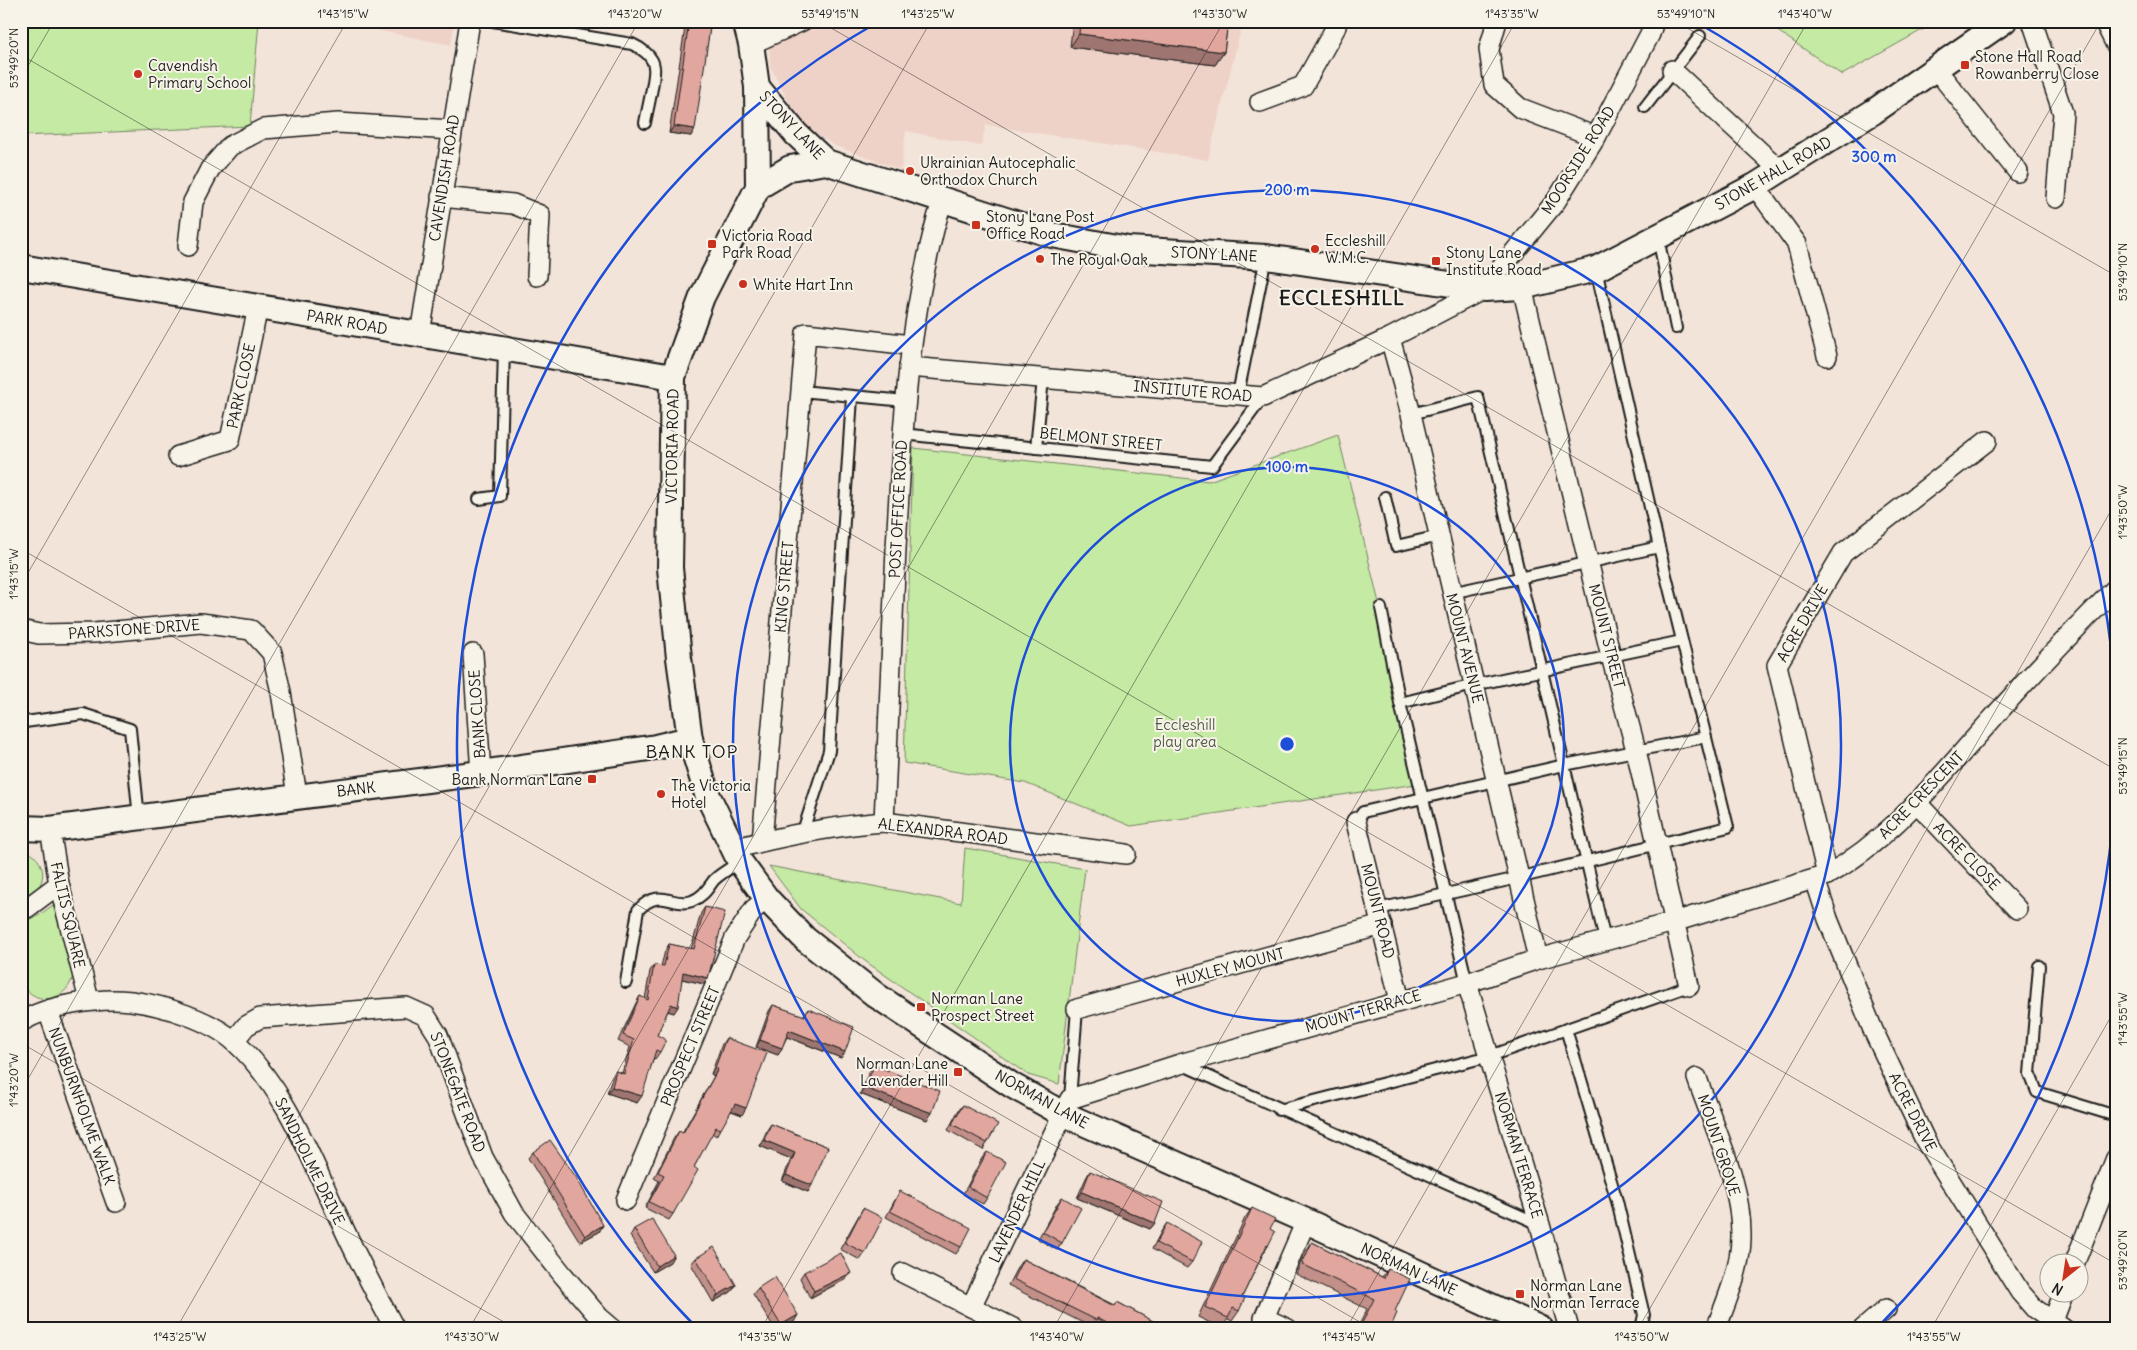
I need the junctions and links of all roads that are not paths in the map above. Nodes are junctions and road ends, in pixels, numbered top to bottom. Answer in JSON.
{"nodes":[{"id":1,"x":470,"y":21,"type":"edge"},
{"id":2,"x":493,"y":21,"type":"edge"},
{"id":3,"x":745,"y":21,"type":"edge"},
{"id":4,"x":802,"y":21,"type":"edge"},
{"id":5,"x":1336,"y":21,"type":"edge"},
{"id":6,"x":1496,"y":21,"type":"edge"},
{"id":7,"x":1654,"y":21,"type":"edge"},
{"id":8,"x":2004,"y":21,"type":"edge"},
{"id":9,"x":2032,"y":21,"type":"edge"},
{"id":10,"x":2104,"y":21,"type":"edge"},
{"id":11,"x":1700,"y":36,"type":"dead end"},
{"id":12,"x":751,"y":44,"type":"junction"},
{"id":13,"x":2116,"y":45,"type":"edge"},
{"id":14,"x":1936,"y":69,"type":"junction"},
{"id":15,"x":1672,"y":70,"type":"junction"},
{"id":16,"x":757,"y":88,"type":"junction"},
{"id":17,"x":1260,"y":102,"type":"dead end"},
{"id":18,"x":1645,"y":107,"type":"dead end"},
{"id":19,"x":645,"y":123,"type":"dead end"},
{"id":20,"x":452,"y":130,"type":"junction"},
{"id":21,"x":1596,"y":137,"type":"junction"},
{"id":22,"x":826,"y":162,"type":"junction"},
{"id":23,"x":1781,"y":171,"type":"junction"},
{"id":24,"x":2018,"y":172,"type":"dead end"},
{"id":25,"x":1755,"y":186,"type":"junction"},
{"id":26,"x":758,"y":187,"type":"junction"},
{"id":27,"x":441,"y":197,"type":"junction"},
{"id":28,"x":2056,"y":198,"type":"dead end"},
{"id":29,"x":942,"y":201,"type":"junction"},
{"id":30,"x":1658,"y":237,"type":"junction"},
{"id":31,"x":188,"y":246,"type":"dead end"},
{"id":32,"x":1266,"y":257,"type":"junction"},
{"id":33,"x":21,"y":267,"type":"edge"},
{"id":34,"x":1596,"y":269,"type":"junction"},
{"id":35,"x":537,"y":276,"type":"dead end"},
{"id":36,"x":1522,"y":287,"type":"junction"},
{"id":37,"x":1484,"y":289,"type":"junction"},
{"id":38,"x":258,"y":307,"type":"junction"},
{"id":39,"x":1676,"y":328,"type":"dead end"},
{"id":40,"x":420,"y":334,"type":"junction"},
{"id":41,"x":1390,"y":338,"type":"junction"},
{"id":42,"x":911,"y":345,"type":"junction"},
{"id":43,"x":504,"y":349,"type":"junction"},
{"id":44,"x":1827,"y":356,"type":"dead end"},
{"id":45,"x":908,"y":367,"type":"junction"},
{"id":46,"x":673,"y":377,"type":"junction"},
{"id":47,"x":1043,"y":379,"type":"junction"},
{"id":48,"x":801,"y":391,"type":"junction"},
{"id":49,"x":1238,"y":394,"type":"junction"},
{"id":50,"x":852,"y":397,"type":"junction"},
{"id":51,"x":1263,"y":397,"type":"junction"},
{"id":52,"x":905,"y":401,"type":"junction"},
{"id":53,"x":1411,"y":414,"type":"junction"},
{"id":54,"x":902,"y":434,"type":"junction"},
{"id":55,"x":1987,"y":441,"type":"dead end"},
{"id":56,"x":1036,"y":448,"type":"junction"},
{"id":57,"x":178,"y":456,"type":"dead end"},
{"id":58,"x":1385,"y":497,"type":"dead end"},
{"id":59,"x":479,"y":499,"type":"dead end"},
{"id":60,"x":1439,"y":536,"type":"junction"},
{"id":61,"x":1659,"y":547,"type":"junction"},
{"id":62,"x":1589,"y":562,"type":"junction"},
{"id":63,"x":1520,"y":577,"type":"junction"},
{"id":64,"x":2116,"y":588,"type":"edge"},
{"id":65,"x":1452,"y":593,"type":"junction"},
{"id":66,"x":1381,"y":608,"type":"dead end"},
{"id":67,"x":21,"y":630,"type":"edge"},
{"id":68,"x":1682,"y":641,"type":"junction"},
{"id":69,"x":473,"y":654,"type":"dead end"},
{"id":70,"x":1611,"y":656,"type":"junction"},
{"id":71,"x":1544,"y":671,"type":"junction"},
{"id":72,"x":1474,"y":685,"type":"junction"},
{"id":73,"x":1400,"y":703,"type":"junction"},
{"id":74,"x":25,"y":722,"type":"dead end"},
{"id":75,"x":1706,"y":737,"type":"junction"},
{"id":76,"x":690,"y":739,"type":"junction"},
{"id":77,"x":1636,"y":750,"type":"junction"},
{"id":78,"x":1564,"y":765,"type":"junction"},
{"id":79,"x":481,"y":773,"type":"junction"},
{"id":80,"x":1496,"y":781,"type":"junction"},
{"id":81,"x":297,"y":796,"type":"junction"},
{"id":82,"x":1423,"y":798,"type":"junction"},
{"id":83,"x":1916,"y":803,"type":"junction"},
{"id":84,"x":139,"y":818,"type":"junction"},
{"id":85,"x":884,"y":822,"type":"junction"},
{"id":86,"x":1356,"y":822,"type":"joint"},
{"id":87,"x":21,"y":828,"type":"edge"},
{"id":88,"x":50,"y":829,"type":"junction"},
{"id":89,"x":802,"y":834,"type":"junction"},
{"id":90,"x":762,"y":841,"type":"junction"},
{"id":91,"x":1656,"y":844,"type":"junction"},
{"id":92,"x":1126,"y":854,"type":"dead end"},
{"id":93,"x":737,"y":856,"type":"junction"},
{"id":94,"x":1587,"y":861,"type":"junction"},
{"id":95,"x":1821,"y":877,"type":"junction"},
{"id":96,"x":1518,"y":878,"type":"junction"},
{"id":97,"x":59,"y":884,"type":"junction"},
{"id":98,"x":1445,"y":894,"type":"junction"},
{"id":99,"x":767,"y":900,"type":"junction"},
{"id":100,"x":21,"y":908,"type":"edge"},
{"id":101,"x":2018,"y":909,"type":"dead end"},
{"id":102,"x":1380,"y":917,"type":"junction"},
{"id":103,"x":1674,"y":922,"type":"junction"},
{"id":104,"x":1606,"y":940,"type":"junction"},
{"id":105,"x":1538,"y":959,"type":"junction"},
{"id":106,"x":2039,"y":966,"type":"dead end"},
{"id":107,"x":626,"y":982,"type":"dead end"},
{"id":108,"x":1467,"y":983,"type":"junction"},
{"id":109,"x":1689,"y":986,"type":"joint"},
{"id":110,"x":89,"y":1000,"type":"junction"},
{"id":111,"x":1400,"y":1000,"type":"junction"},
{"id":112,"x":48,"y":1010,"type":"junction"},
{"id":113,"x":1078,"y":1010,"type":"joint"},
{"id":114,"x":22,"y":1018,"type":"edge"},
{"id":115,"x":1566,"y":1029,"type":"junction"},
{"id":116,"x":234,"y":1041,"type":"junction"},
{"id":117,"x":1490,"y":1056,"type":"junction"},
{"id":118,"x":1180,"y":1064,"type":"junction"},
{"id":119,"x":1697,"y":1078,"type":"dead end"},
{"id":120,"x":1066,"y":1106,"type":"junction"},
{"id":121,"x":1279,"y":1110,"type":"junction"},
{"id":122,"x":2116,"y":1116,"type":"edge"},
{"id":123,"x":2115,"y":1161,"type":"edge"},
{"id":124,"x":626,"y":1200,"type":"dead end"},
{"id":125,"x":116,"y":1202,"type":"dead end"},
{"id":126,"x":1306,"y":1221,"type":"junction"},
{"id":127,"x":1540,"y":1225,"type":"junction"},
{"id":128,"x":2080,"y":1252,"type":"edge"},
{"id":129,"x":903,"y":1273,"type":"dead end"},
{"id":130,"x":2061,"y":1302,"type":"edge"},
{"id":131,"x":971,"y":1307,"type":"junction"},
{"id":132,"x":1886,"y":1310,"type":"dead end"},
{"id":133,"x":2055,"y":1326,"type":"edge"},
{"id":134,"x":395,"y":1329,"type":"edge"},
{"id":135,"x":613,"y":1329,"type":"edge"},
{"id":136,"x":1015,"y":1329,"type":"edge"},
{"id":137,"x":1288,"y":1329,"type":"edge"},
{"id":138,"x":1541,"y":1329,"type":"edge"},
{"id":139,"x":1569,"y":1329,"type":"edge"},
{"id":140,"x":1641,"y":1329,"type":"edge"},
{"id":141,"x":1716,"y":1329,"type":"edge"},
{"id":142,"x":1862,"y":1329,"type":"edge"}],
"edges":[{"from":1,"to":20,"type":"street","name":"CAVENDISH ROAD"},
{"from":2,"to":19,"type":"lane"},
{"from":3,"to":12,"type":"street","name":"VICTORIA ROAD"},
{"from":4,"to":12,"type":"street"},
{"from":5,"to":17,"type":"street"},
{"from":6,"to":21,"type":"street"},
{"from":7,"to":21,"type":"street","name":"MOORSIDE ROAD"},
{"from":8,"to":14,"type":"street","name":"STONE HALL ROAD"},
{"from":9,"to":28,"type":"street"},
{"from":10,"to":13,"type":"street"},
{"from":11,"to":15,"type":"lane"},
{"from":12,"to":16,"type":"street","name":"VICTORIA ROAD"},
{"from":14,"to":23,"type":"street","name":"STONE HALL ROAD"},
{"from":14,"to":24,"type":"street"},
{"from":15,"to":18,"type":"lane"},
{"from":15,"to":23,"type":"street"},
{"from":16,"to":22,"type":"street","name":"STONY LANE"},
{"from":16,"to":26,"type":"street","name":"VICTORIA ROAD"},
{"from":20,"to":27,"type":"street","name":"CAVENDISH ROAD"},
{"from":20,"to":31,"type":"street"},
{"from":21,"to":37,"type":"street","name":"MOORSIDE ROAD"},
{"from":22,"to":26,"type":"street","name":"STONY LANE"},
{"from":22,"to":29,"type":"street","name":"STONY LANE"},
{"from":23,"to":25,"type":"street","name":"STONE HALL ROAD"},
{"from":25,"to":30,"type":"street","name":"STONE HALL ROAD"},
{"from":25,"to":44,"type":"street"},
{"from":26,"to":46,"type":"street","name":"VICTORIA ROAD"},
{"from":27,"to":35,"type":"street"},
{"from":27,"to":40,"type":"street","name":"CAVENDISH ROAD"},
{"from":29,"to":32,"type":"street","name":"STONY LANE"},
{"from":29,"to":42,"type":"street","name":"POST OFFICE ROAD"},
{"from":30,"to":34,"type":"street","name":"STONE HALL ROAD"},
{"from":30,"to":39,"type":"lane"},
{"from":32,"to":37,"type":"street","name":"STONY LANE"},
{"from":32,"to":49,"type":"lane"},
{"from":33,"to":38,"type":"street","name":"PARK ROAD"},
{"from":34,"to":36,"type":"street","name":"STONE HALL ROAD"},
{"from":34,"to":61,"type":"lane"},
{"from":36,"to":37,"type":"street","name":"STONY LANE"},
{"from":36,"to":62,"type":"street","name":"MOUNT STREET"},
{"from":37,"to":41,"type":"street","name":"INSTITUTE ROAD"},
{"from":38,"to":40,"type":"street","name":"PARK ROAD"},
{"from":38,"to":57,"type":"street","name":"PARK CLOSE"},
{"from":40,"to":43,"type":"street","name":"PARK ROAD"},
{"from":41,"to":51,"type":"street","name":"INSTITUTE ROAD"},
{"from":41,"to":53,"type":"street","name":"MOUNT AVENUE"},
{"from":42,"to":45,"type":"street","name":"POST OFFICE ROAD"},
{"from":42,"to":48,"type":"street","name":"KING STREET"},
{"from":43,"to":46,"type":"street","name":"PARK ROAD"},
{"from":43,"to":59,"type":"lane"},
{"from":45,"to":47,"type":"street","name":"INSTITUTE ROAD"},
{"from":45,"to":52,"type":"street","name":"POST OFFICE ROAD"},
{"from":46,"to":76,"type":"street","name":"VICTORIA ROAD"},
{"from":47,"to":49,"type":"street","name":"INSTITUTE ROAD"},
{"from":47,"to":56,"type":"lane"},
{"from":48,"to":50,"type":"lane"},
{"from":48,"to":90,"type":"street","name":"KING STREET"},
{"from":49,"to":51,"type":"street","name":"INSTITUTE ROAD"},
{"from":50,"to":52,"type":"lane"},
{"from":50,"to":89,"type":"lane"},
{"from":51,"to":56,"type":"lane","name":"BELMONT STREET"},
{"from":52,"to":54,"type":"street","name":"POST OFFICE ROAD"},
{"from":53,"to":60,"type":"street","name":"MOUNT AVENUE"},
{"from":53,"to":63,"type":"lane"},
{"from":54,"to":56,"type":"lane","name":"BELMONT STREET"},
{"from":54,"to":85,"type":"street","name":"POST OFFICE ROAD"},
{"from":55,"to":95,"type":"street","name":"ACRE DRIVE"},
{"from":58,"to":60,"type":"lane"},
{"from":60,"to":65,"type":"street","name":"MOUNT AVENUE"},
{"from":61,"to":62,"type":"lane"},
{"from":61,"to":68,"type":"lane"},
{"from":62,"to":63,"type":"lane"},
{"from":62,"to":70,"type":"street","name":"MOUNT STREET"},
{"from":63,"to":65,"type":"lane"},
{"from":63,"to":71,"type":"lane"},
{"from":64,"to":83,"type":"street","name":"ACRE CRESCENT"},
{"from":65,"to":72,"type":"street","name":"MOUNT AVENUE"},
{"from":66,"to":73,"type":"lane"},
{"from":67,"to":81,"type":"street","name":"PARKSTONE DRIVE"},
{"from":68,"to":70,"type":"lane"},
{"from":68,"to":75,"type":"lane"},
{"from":69,"to":79,"type":"street","name":"BANK CLOSE"},
{"from":70,"to":71,"type":"lane"},
{"from":70,"to":77,"type":"street","name":"MOUNT STREET"},
{"from":71,"to":72,"type":"lane"},
{"from":71,"to":78,"type":"lane"},
{"from":72,"to":73,"type":"lane"},
{"from":72,"to":80,"type":"street","name":"MOUNT AVENUE"},
{"from":73,"to":82,"type":"lane"},
{"from":74,"to":84,"type":"lane"},
{"from":75,"to":77,"type":"lane"},
{"from":75,"to":91,"type":"lane"},
{"from":76,"to":79,"type":"street","name":"BANK"},
{"from":76,"to":93,"type":"street","name":"NORMAN LANE"},
{"from":77,"to":78,"type":"lane"},
{"from":77,"to":91,"type":"street","name":"MOUNT STREET"},
{"from":78,"to":80,"type":"lane"},
{"from":78,"to":94,"type":"lane"},
{"from":79,"to":81,"type":"street","name":"BANK"},
{"from":80,"to":82,"type":"lane"},
{"from":80,"to":96,"type":"street","name":"MOUNT AVENUE"},
{"from":81,"to":84,"type":"street","name":"BANK"},
{"from":82,"to":86,"type":"lane"},
{"from":82,"to":98,"type":"lane"},
{"from":83,"to":95,"type":"street","name":"ACRE CRESCENT"},
{"from":83,"to":101,"type":"street","name":"ACRE CLOSE"},
{"from":84,"to":88,"type":"street","name":"BANK"},
{"from":85,"to":89,"type":"street","name":"ALEXANDRA ROAD"},
{"from":85,"to":92,"type":"street","name":"ALEXANDRA ROAD"},
{"from":86,"to":102,"type":"street","name":"MOUNT ROAD"},
{"from":87,"to":88,"type":"street","name":"BANK"},
{"from":88,"to":97,"type":"street","name":"FALTIS SQUARE"},
{"from":89,"to":90,"type":"street","name":"ALEXANDRA ROAD"},
{"from":90,"to":93,"type":"street","name":"ALEXANDRA ROAD"},
{"from":91,"to":94,"type":"lane"},
{"from":91,"to":103,"type":"street","name":"MOUNT STREET"},
{"from":93,"to":99,"type":"street","name":"NORMAN LANE"},
{"from":93,"to":107,"type":"lane"},
{"from":94,"to":96,"type":"lane"},
{"from":94,"to":104,"type":"lane"},
{"from":95,"to":103,"type":"street","name":"ACRE CRESCENT"},
{"from":95,"to":133,"type":"street","name":"ACRE DRIVE"},
{"from":96,"to":98,"type":"lane"},
{"from":96,"to":105,"type":"street","name":"MOUNT AVENUE"},
{"from":97,"to":100,"type":"street"},
{"from":97,"to":110,"type":"street","name":"FALTIS SQUARE"},
{"from":98,"to":102,"type":"lane"},
{"from":98,"to":108,"type":"lane"},
{"from":99,"to":120,"type":"street","name":"NORMAN LANE"},
{"from":99,"to":124,"type":"street","name":"PROSPECT STREET"},
{"from":102,"to":111,"type":"street","name":"MOUNT ROAD"},
{"from":102,"to":113,"type":"street","name":"HUXLEY MOUNT"},
{"from":103,"to":104,"type":"street","name":"MOUNT TERRACE"},
{"from":103,"to":109,"type":"street","name":"MOUNT STREET"},
{"from":104,"to":105,"type":"street","name":"MOUNT TERRACE"},
{"from":105,"to":108,"type":"street","name":"MOUNT TERRACE"},
{"from":106,"to":122,"type":"lane"},
{"from":108,"to":111,"type":"street","name":"MOUNT TERRACE"},
{"from":108,"to":117,"type":"street","name":"NORMAN TERRACE"},
{"from":109,"to":115,"type":"lane"},
{"from":110,"to":112,"type":"street","name":"SANDHOLME DRIVE"},
{"from":110,"to":116,"type":"street","name":"SANDHOLME DRIVE"},
{"from":111,"to":118,"type":"street","name":"MOUNT TERRACE"},
{"from":112,"to":114,"type":"street","name":"SANDHOLME DRIVE"},
{"from":112,"to":125,"type":"street","name":"NUNBURNHOLME WALK"},
{"from":113,"to":120,"type":"lane"},
{"from":115,"to":117,"type":"lane"},
{"from":115,"to":140,"type":"lane"},
{"from":116,"to":134,"type":"street","name":"SANDHOLME DRIVE"},
{"from":116,"to":135,"type":"street","name":"STONEGATE ROAD"},
{"from":117,"to":121,"type":"lane"},
{"from":117,"to":127,"type":"street","name":"NORMAN TERRACE"},
{"from":118,"to":120,"type":"street","name":"MOUNT TERRACE"},
{"from":118,"to":121,"type":"lane"},
{"from":119,"to":141,"type":"street","name":"MOUNT GROVE"},
{"from":120,"to":126,"type":"street","name":"NORMAN LANE"},
{"from":120,"to":131,"type":"street","name":"LAVENDER HILL"},
{"from":121,"to":127,"type":"lane"},
{"from":123,"to":128,"type":"street"},
{"from":126,"to":137,"type":"street"},
{"from":126,"to":138,"type":"street","name":"NORMAN LANE"},
{"from":127,"to":139,"type":"street","name":"NORMAN TERRACE"},
{"from":129,"to":131,"type":"street"},
{"from":130,"to":133,"type":"street"},
{"from":131,"to":136,"type":"street"},
{"from":132,"to":142,"type":"street"}]}
